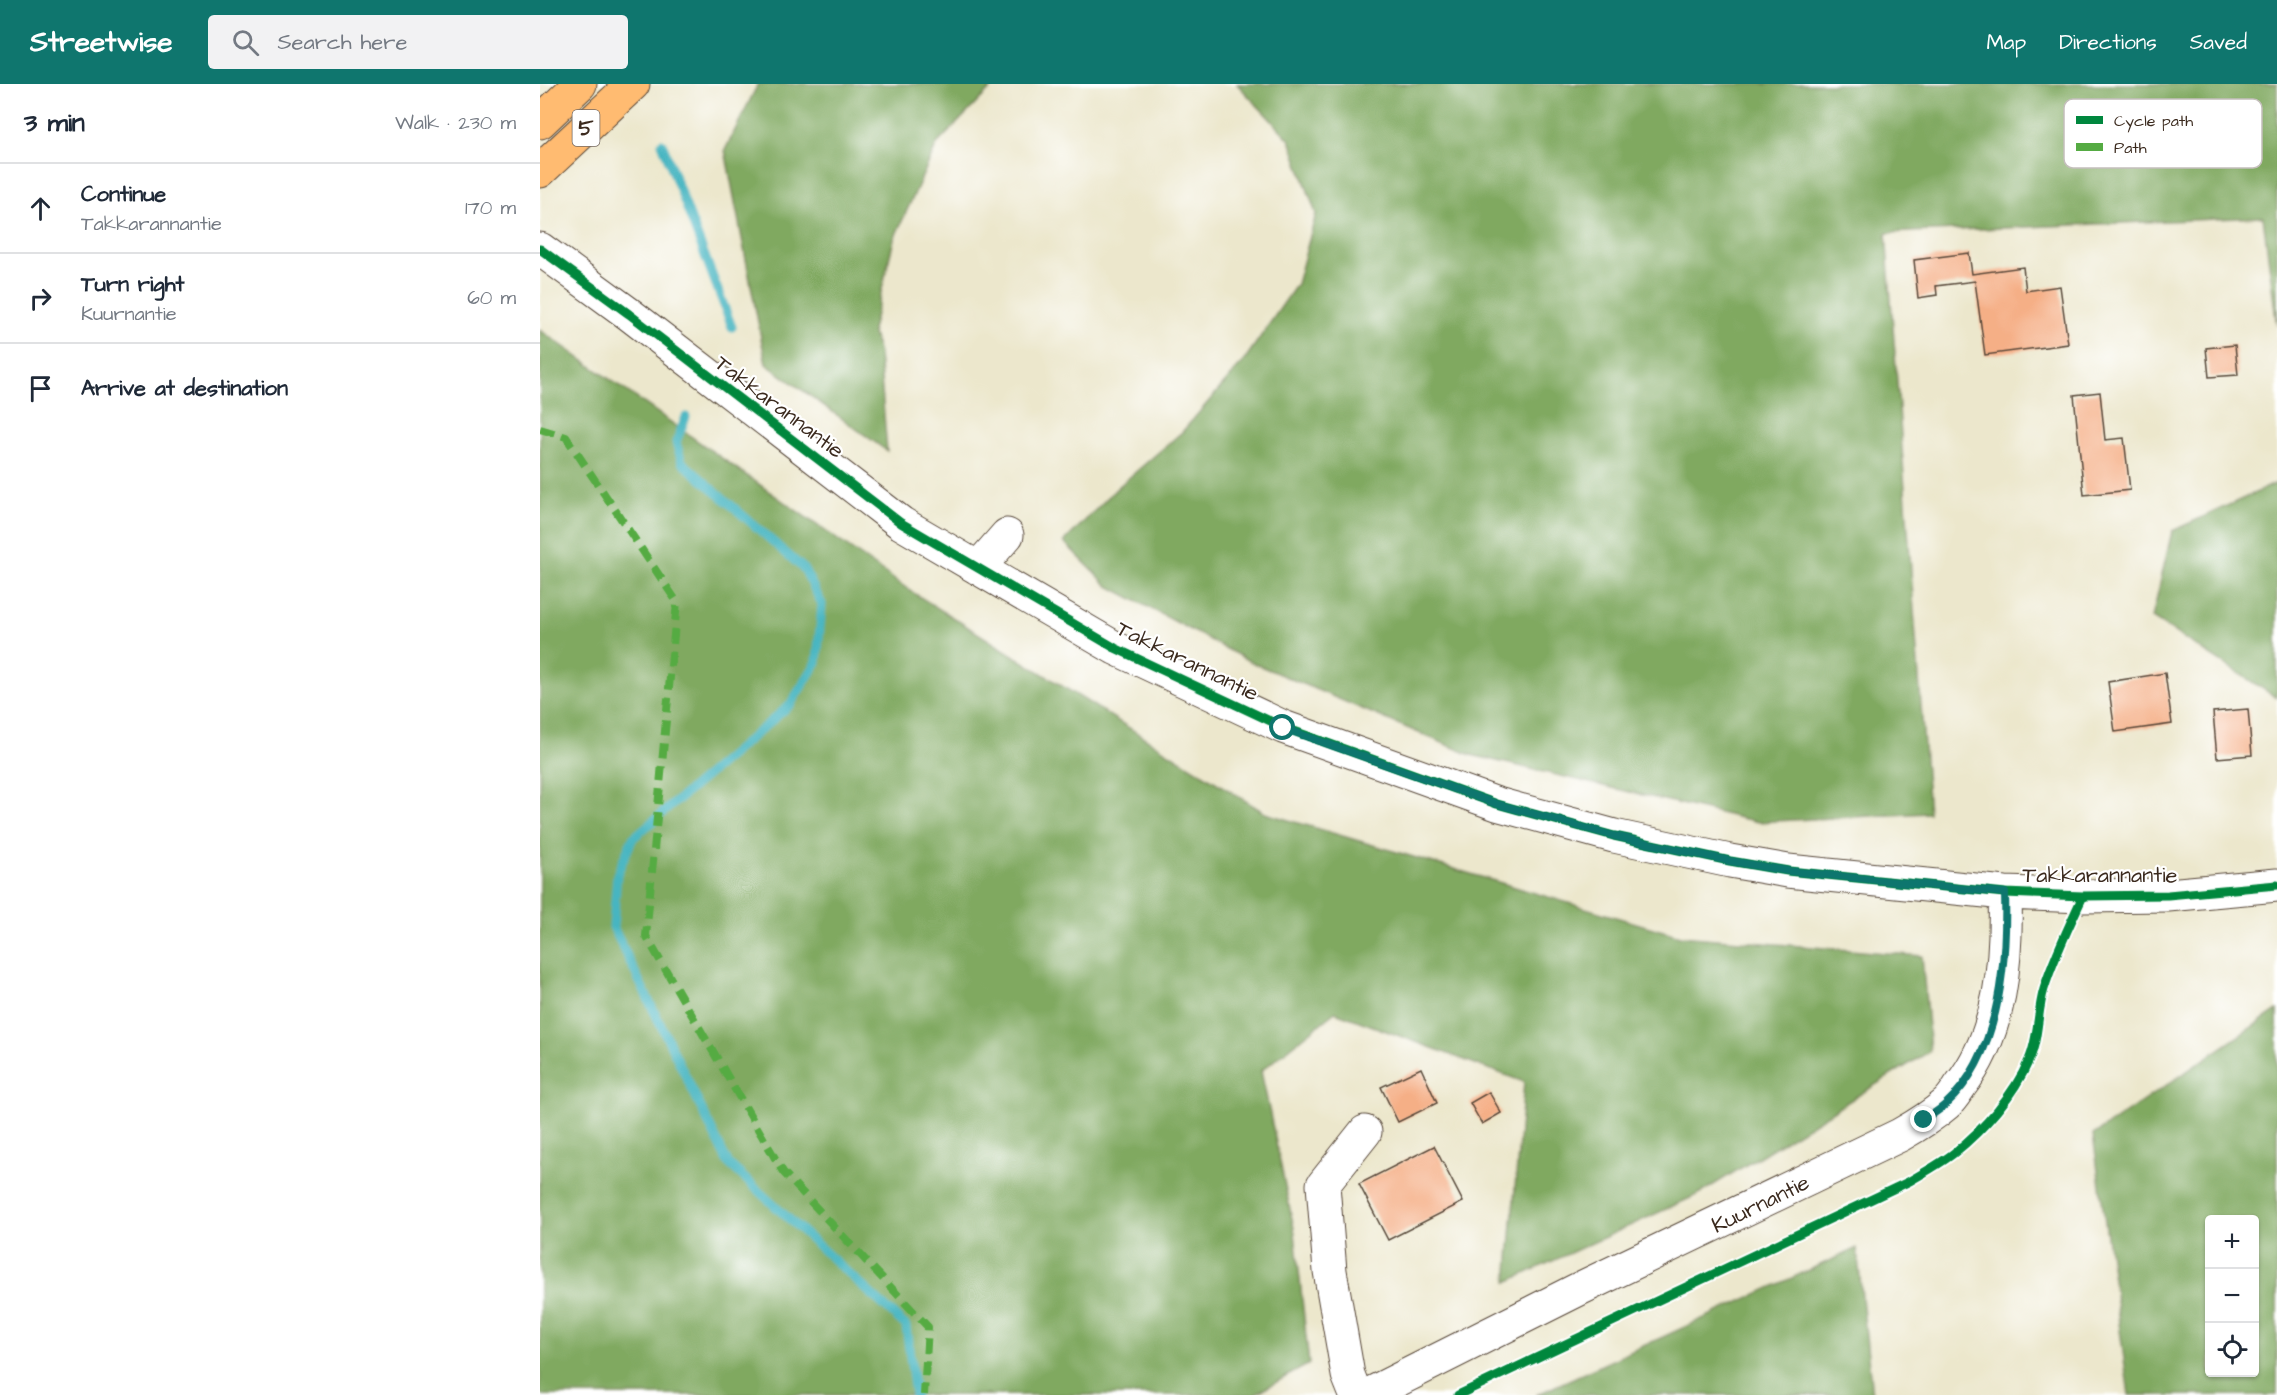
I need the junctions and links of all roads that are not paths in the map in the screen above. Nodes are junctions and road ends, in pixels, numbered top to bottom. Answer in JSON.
{"nodes":[{"id":1,"x":580,"y":84,"type":"edge"},
{"id":2,"x":633,"y":84,"type":"edge"},
{"id":3,"x":540,"y":122,"type":"edge"},
{"id":4,"x":540,"y":171,"type":"edge"},
{"id":5,"x":540,"y":249,"type":"edge"},
{"id":6,"x":1007,"y":535,"type":"dead end"},
{"id":7,"x":978,"y":568,"type":"junction"},
{"id":8,"x":2277,"y":885,"type":"edge"},
{"id":9,"x":2005,"y":893,"type":"junction"},
{"id":10,"x":1365,"y":1132,"type":"dead end"},
{"id":11,"x":1356,"y":1395,"type":"edge"},
{"id":12,"x":1368,"y":1395,"type":"edge"}],
"edges":[{"from":1,"to":3,"type":"highway","number":"5"},
{"from":2,"to":4,"type":"highway","number":"5"},
{"from":5,"to":7,"type":"street","name":"Takkarannantie"},
{"from":6,"to":7,"type":"street"},
{"from":7,"to":9,"type":"street","name":"Takkarannantie"},
{"from":8,"to":9,"type":"street","name":"Takkarannantie"},
{"from":9,"to":12,"type":"street","name":"Kuurnantie"},
{"from":10,"to":11,"type":"street"}]}
